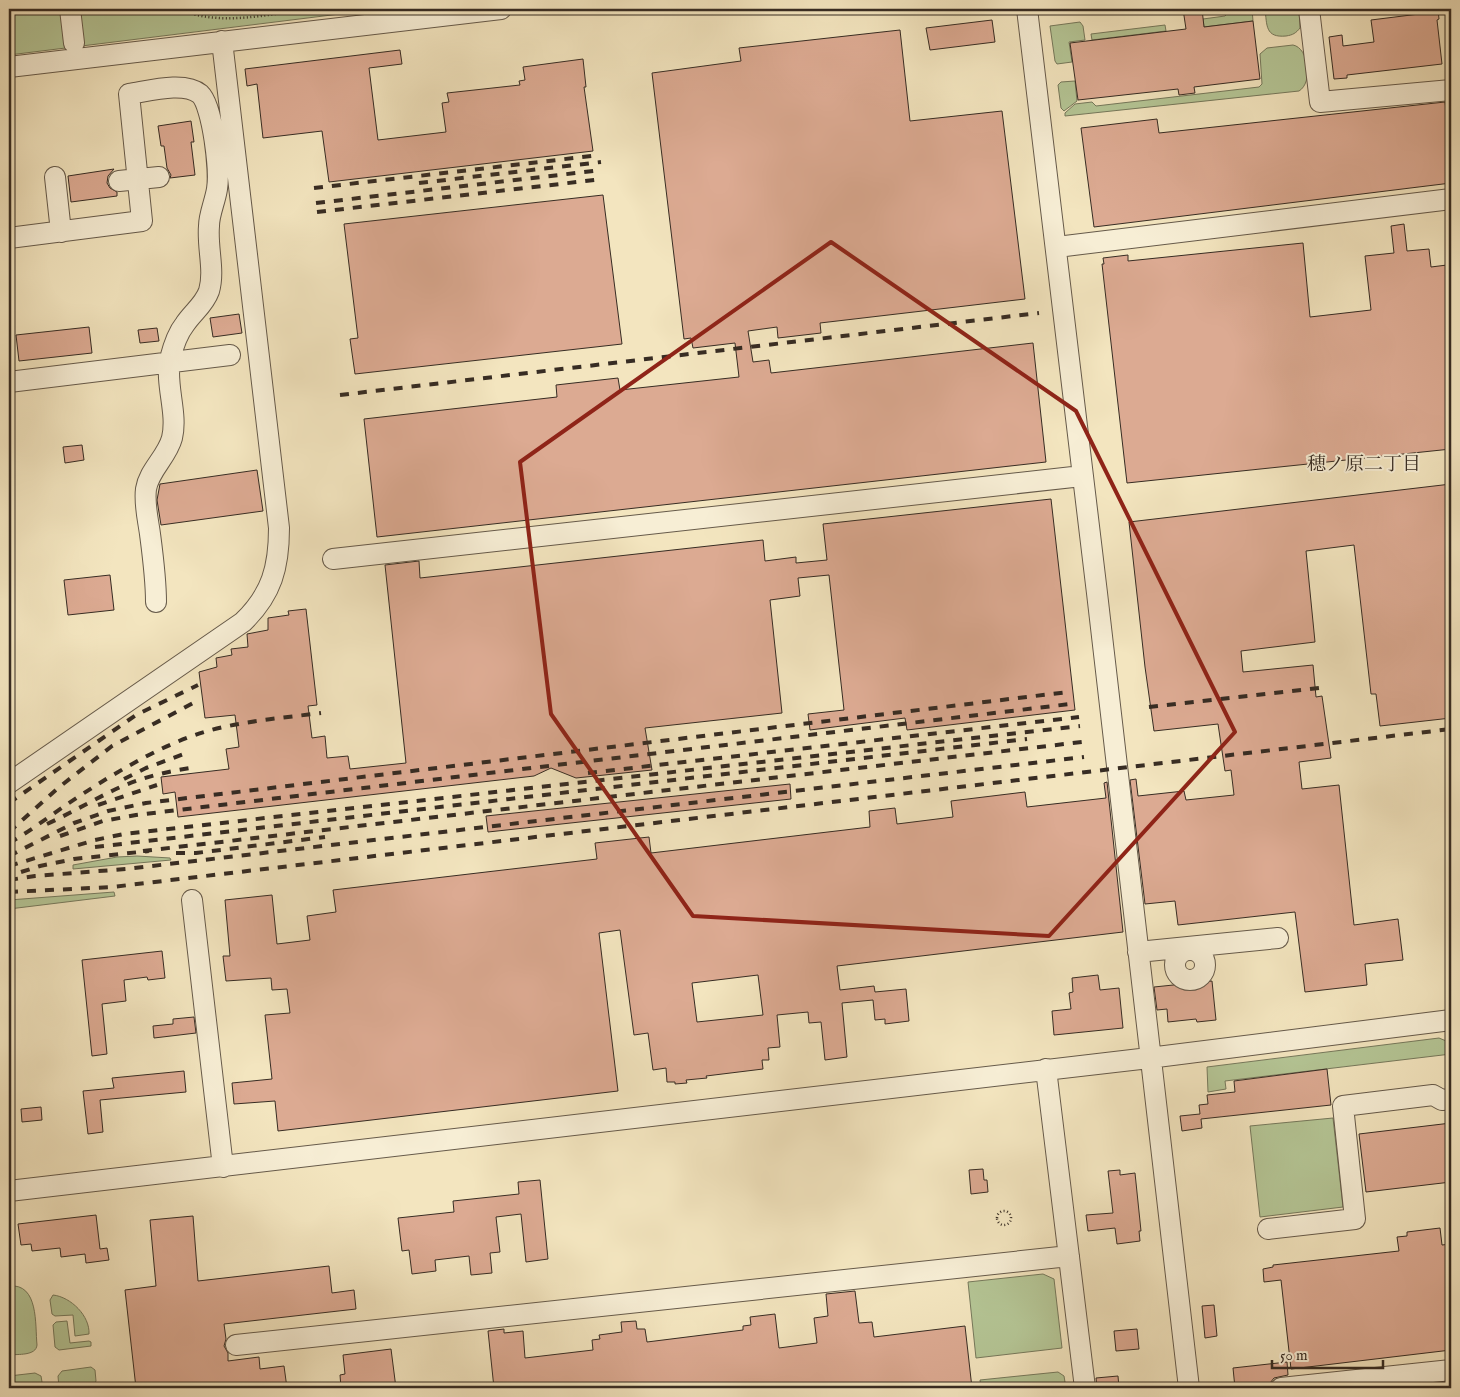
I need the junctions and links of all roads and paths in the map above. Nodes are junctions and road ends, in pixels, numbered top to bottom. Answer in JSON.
{"nodes":[{"id":1,"x":70,"y":9,"type":"edge"},
{"id":2,"x":178,"y":9,"type":"edge"},
{"id":3,"x":312,"y":9,"type":"edge"},
{"id":4,"x":501,"y":9,"type":"edge"},
{"id":5,"x":1027,"y":9,"type":"edge"},
{"id":6,"x":1309,"y":9,"type":"edge"},
{"id":7,"x":222,"y":41,"type":"junction"},
{"id":8,"x":74,"y":43,"type":"dead end"},
{"id":9,"x":9,"y":67,"type":"edge"},
{"id":10,"x":1451,"y":90,"type":"edge"},
{"id":11,"x":55,"y":177,"type":"dead end"},
{"id":12,"x":159,"y":177,"type":"dead end"},
{"id":13,"x":129,"y":180,"type":"junction"},
{"id":14,"x":1451,"y":200,"type":"edge"},
{"id":15,"x":60,"y":232,"type":"junction"},
{"id":16,"x":9,"y":238,"type":"edge"},
{"id":17,"x":1057,"y":247,"type":"junction"},
{"id":18,"x":230,"y":355,"type":"dead end"},
{"id":19,"x":170,"y":362,"type":"junction"},
{"id":20,"x":9,"y":382,"type":"edge"},
{"id":21,"x":1082,"y":476,"type":"junction"},
{"id":22,"x":333,"y":559,"type":"dead end"},
{"id":23,"x":156,"y":602,"type":"dead end"},
{"id":24,"x":9,"y":783,"type":"edge"},
{"id":25,"x":192,"y":900,"type":"dead end"},
{"id":26,"x":1278,"y":938,"type":"dead end"},
{"id":27,"x":1138,"y":952,"type":"junction"},
{"id":28,"x":1451,"y":1020,"type":"edge"},
{"id":29,"x":1149,"y":1058,"type":"junction"},
{"id":30,"x":1046,"y":1069,"type":"junction"},
{"id":31,"x":1451,"y":1099,"type":"edge"},
{"id":32,"x":223,"y":1167,"type":"junction"},
{"id":33,"x":9,"y":1191,"type":"edge"},
{"id":34,"x":1003,"y":1211,"type":"joint"},
{"id":35,"x":1268,"y":1229,"type":"dead end"},
{"id":36,"x":1069,"y":1256,"type":"junction"},
{"id":37,"x":236,"y":1345,"type":"dead end"},
{"id":38,"x":1451,"y":1370,"type":"edge"},
{"id":39,"x":1085,"y":1388,"type":"edge"},
{"id":40,"x":1189,"y":1388,"type":"edge"},
{"id":41,"x":1281,"y":1388,"type":"edge"}],
"edges":[{"from":1,"to":8,"type":"street"},
{"from":2,"to":3,"type":"path"},
{"from":4,"to":7,"type":"street"},
{"from":5,"to":17,"type":"street"},
{"from":6,"to":10,"type":"street"},
{"from":7,"to":9,"type":"street"},
{"from":7,"to":24,"type":"street"},
{"from":11,"to":15,"type":"street"},
{"from":12,"to":13,"type":"street"},
{"from":13,"to":15,"type":"street"},
{"from":13,"to":19,"type":"street"},
{"from":14,"to":17,"type":"street"},
{"from":15,"to":16,"type":"street"},
{"from":17,"to":21,"type":"street"},
{"from":18,"to":19,"type":"street"},
{"from":19,"to":20,"type":"street"},
{"from":19,"to":23,"type":"street"},
{"from":21,"to":22,"type":"street"},
{"from":21,"to":27,"type":"street"},
{"from":25,"to":32,"type":"street"},
{"from":26,"to":27,"type":"street"},
{"from":27,"to":29,"type":"street"},
{"from":28,"to":29,"type":"street"},
{"from":29,"to":30,"type":"street"},
{"from":29,"to":40,"type":"street"},
{"from":30,"to":32,"type":"street"},
{"from":30,"to":36,"type":"street"},
{"from":31,"to":35,"type":"street"},
{"from":32,"to":33,"type":"street"},
{"from":34,"to":34,"type":"path"},
{"from":36,"to":37,"type":"street"},
{"from":36,"to":39,"type":"street"},
{"from":38,"to":41,"type":"street"}]}
